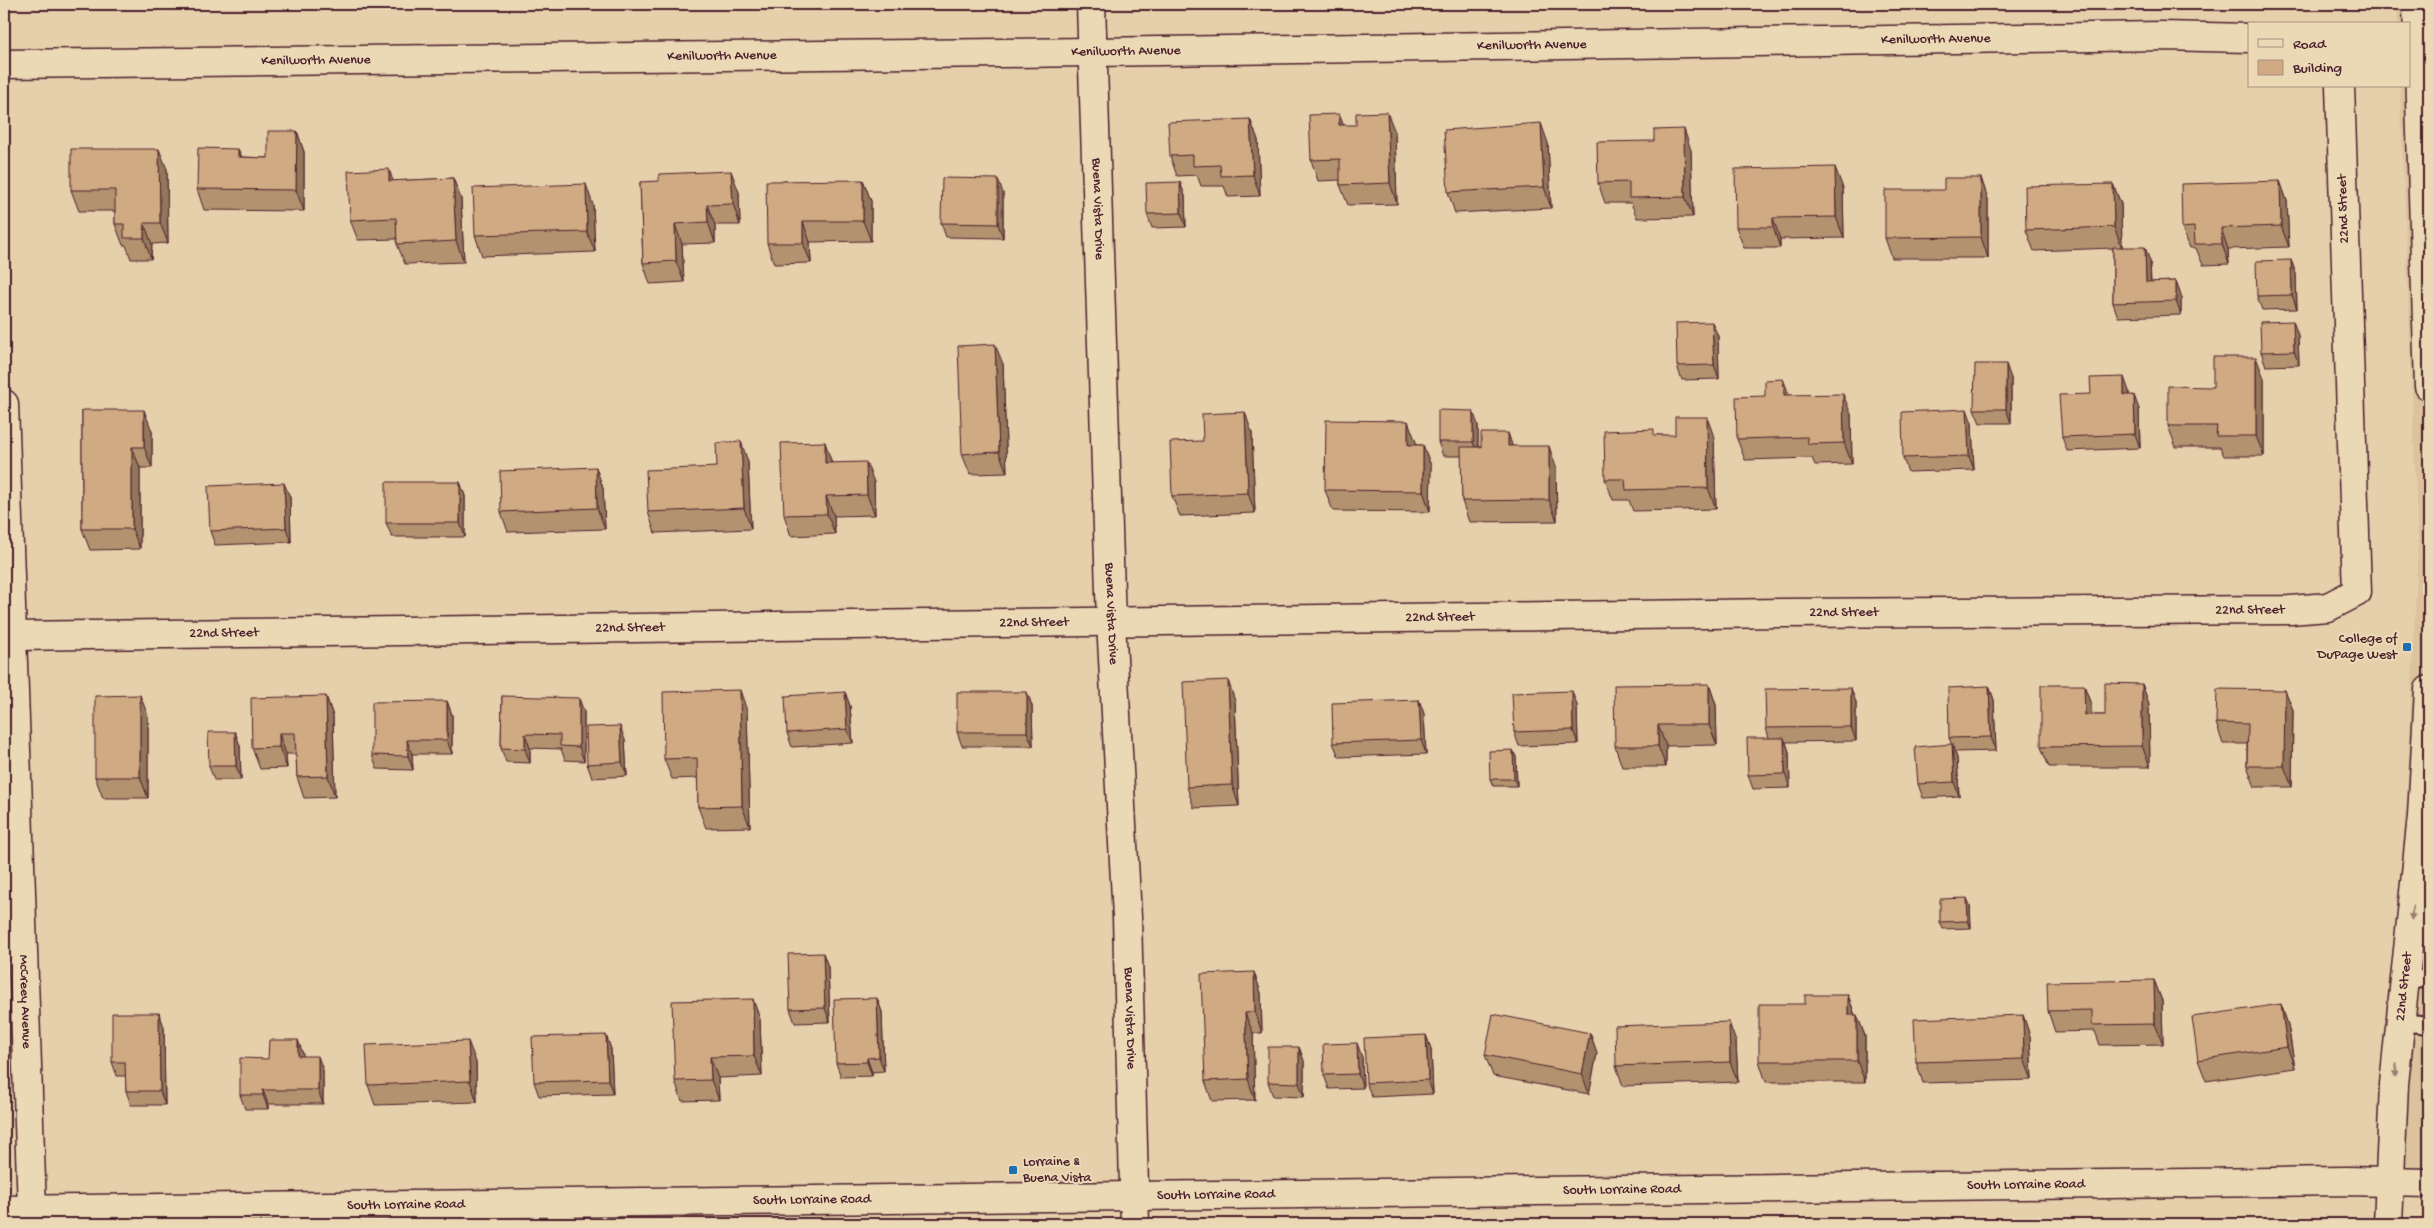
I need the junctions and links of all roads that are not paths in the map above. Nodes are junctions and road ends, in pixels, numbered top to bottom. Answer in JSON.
{"nodes":[{"id":1,"x":1091,"y":4,"type":"edge"},
{"id":2,"x":2417,"y":4,"type":"edge"},
{"id":3,"x":2248,"y":38,"type":"edge"},
{"id":4,"x":1093,"y":52,"type":"junction"},
{"id":5,"x":4,"y":64,"type":"edge"},
{"id":6,"x":2340,"y":88,"type":"edge"},
{"id":7,"x":2426,"y":205,"type":"edge"},
{"id":8,"x":2429,"y":386,"type":"edge"},
{"id":9,"x":4,"y":404,"type":"edge"},
{"id":10,"x":1111,"y":622,"type":"junction"},
{"id":11,"x":12,"y":636,"type":"junction"},
{"id":12,"x":2429,"y":690,"type":"edge"},
{"id":13,"x":2418,"y":979,"type":"edge"},
{"id":14,"x":2401,"y":1022,"type":"junction"},
{"id":15,"x":2429,"y":1025,"type":"edge"},
{"id":16,"x":2389,"y":1182,"type":"junction"},
{"id":17,"x":2429,"y":1184,"type":"edge"},
{"id":18,"x":1133,"y":1196,"type":"junction"},
{"id":19,"x":32,"y":1209,"type":"junction"},
{"id":20,"x":4,"y":1210,"type":"edge"},
{"id":21,"x":492,"y":1214,"type":"edge"},
{"id":22,"x":1134,"y":1224,"type":"edge"},
{"id":23,"x":2388,"y":1224,"type":"edge"}],
"edges":[{"from":1,"to":4,"type":"street","name":"Buena Vista Drive"},
{"from":2,"to":7,"type":"street"},
{"from":3,"to":4,"type":"street","name":"Kenilworth Avenue"},
{"from":4,"to":5,"type":"street","name":"Kenilworth Avenue"},
{"from":4,"to":10,"type":"street","name":"Buena Vista Drive"},
{"from":6,"to":10,"type":"street","name":"22nd Street"},
{"from":7,"to":8,"type":"street"},
{"from":9,"to":11,"type":"street","name":"McCreey Avenue"},
{"from":10,"to":11,"type":"street","name":"22nd Street"},
{"from":10,"to":18,"type":"street","name":"Buena Vista Drive"},
{"from":11,"to":19,"type":"street","name":"McCreey Avenue"},
{"from":12,"to":13,"type":"street","name":"22nd Street","one_way":true},
{"from":13,"to":14,"type":"street","name":"22nd Street"},
{"from":14,"to":15,"type":"lane"},
{"from":14,"to":16,"type":"street","name":"22nd Street","one_way":true},
{"from":16,"to":17,"type":"street","name":"South Lorraine Road"},
{"from":16,"to":18,"type":"street","name":"South Lorraine Road"},
{"from":16,"to":23,"type":"street","name":"22nd Street"},
{"from":18,"to":21,"type":"street","name":"South Lorraine Road"},
{"from":18,"to":22,"type":"street","name":"Buena Vista Drive"},
{"from":19,"to":20,"type":"street","name":"South Lorraine Road"},
{"from":19,"to":21,"type":"street","name":"South Lorraine Road"}]}
